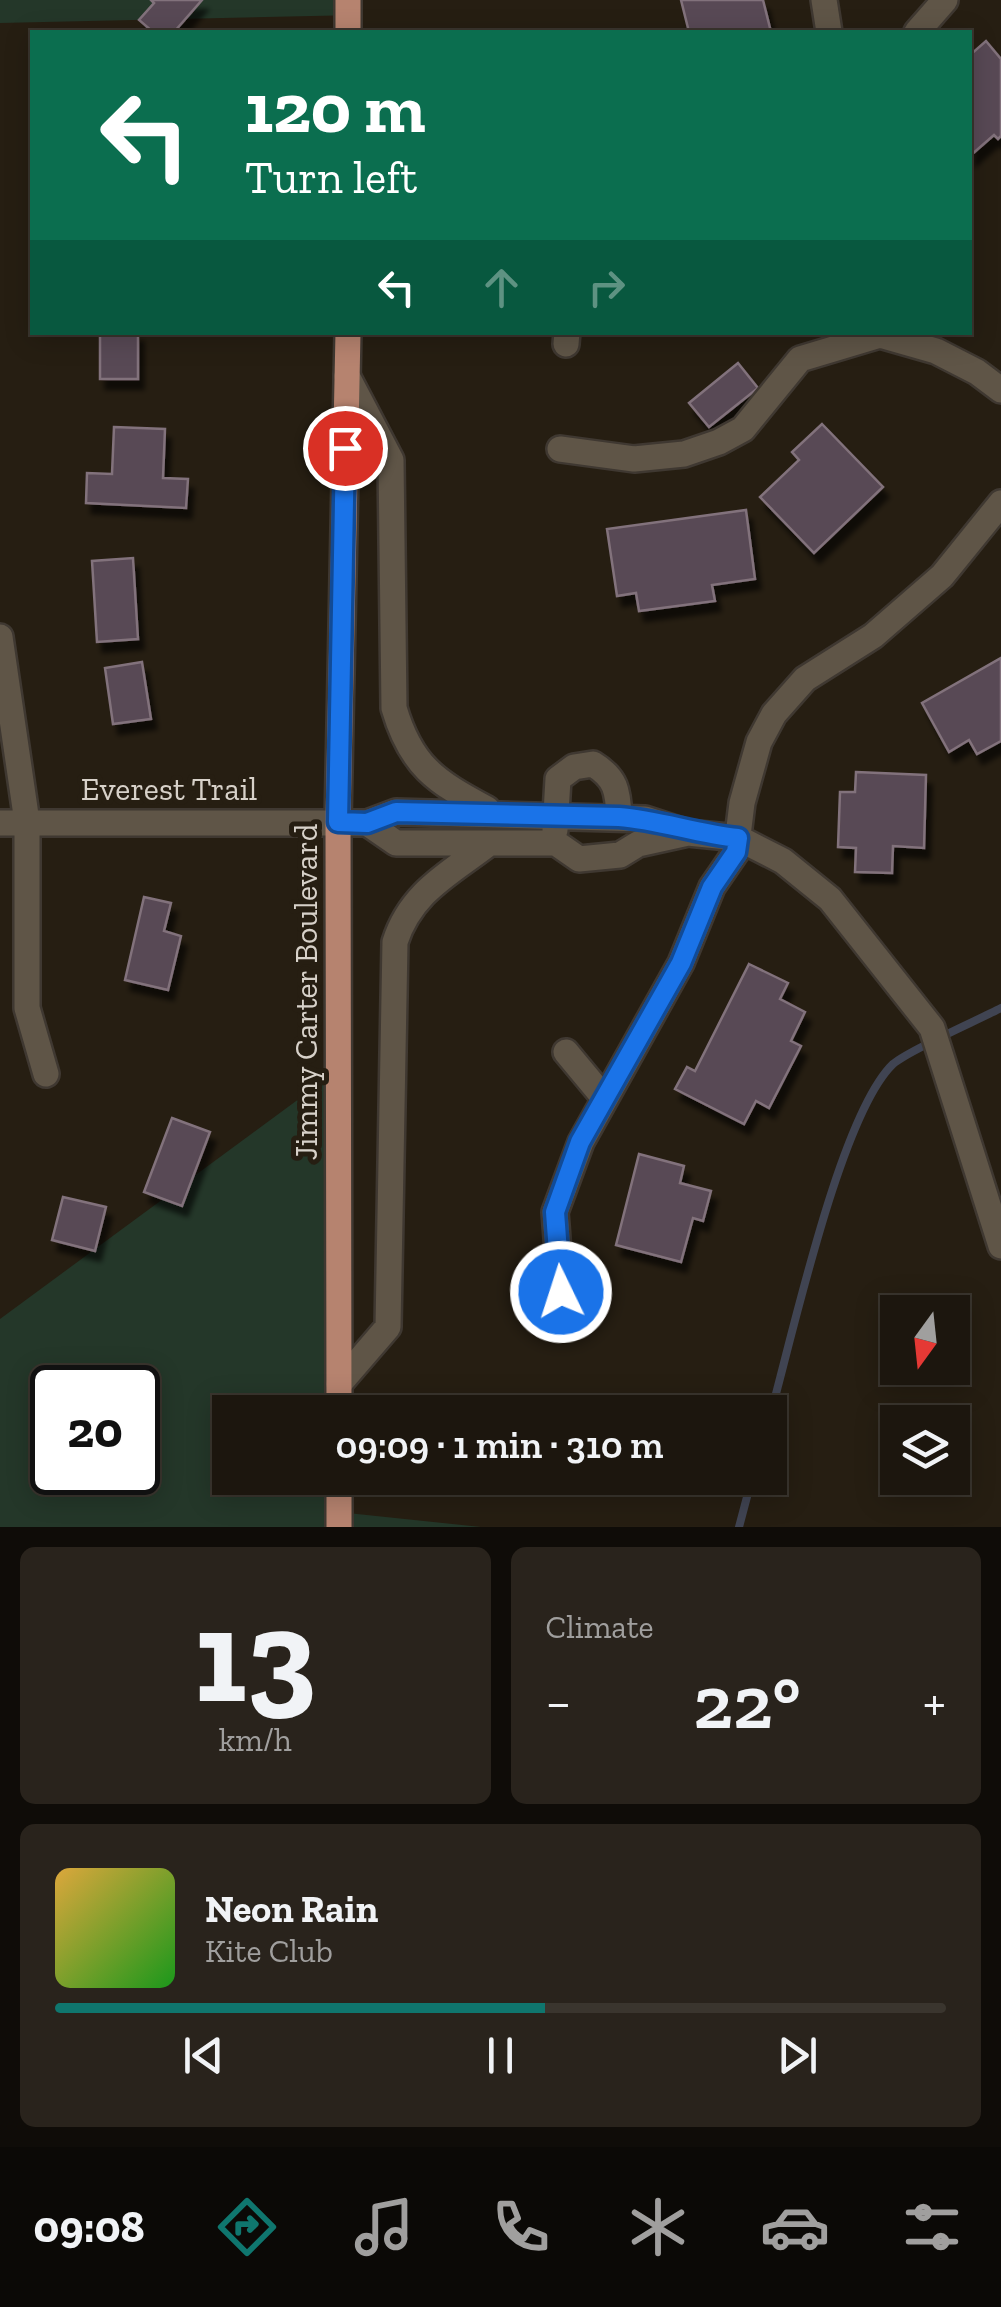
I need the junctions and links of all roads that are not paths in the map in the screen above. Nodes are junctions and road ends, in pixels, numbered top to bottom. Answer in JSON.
{"nodes":[{"id":1,"x":348,"y":0,"type":"edge"},
{"id":2,"x":824,"y":0,"type":"edge"},
{"id":3,"x":945,"y":0,"type":"edge"},
{"id":4,"x":348,"y":30,"type":"edge"},
{"id":5,"x":829,"y":30,"type":"edge"},
{"id":6,"x":918,"y":30,"type":"edge"},
{"id":7,"x":348,"y":335,"type":"edge"},
{"id":8,"x":346,"y":376,"type":"junction"},
{"id":9,"x":1001,"y":390,"type":"edge"},
{"id":10,"x":560,"y":449,"type":"dead end"},
{"id":11,"x":1001,"y":503,"type":"edge"},
{"id":12,"x":0,"y":637,"type":"edge"},
{"id":13,"x":491,"y":812,"type":"junction"},
{"id":14,"x":554,"y":814,"type":"junction"},
{"id":15,"x":619,"y":817,"type":"junction"},
{"id":16,"x":28,"y":822,"type":"junction"},
{"id":17,"x":338,"y":822,"type":"junction"},
{"id":18,"x":0,"y":823,"type":"edge"},
{"id":19,"x":367,"y":823,"type":"junction"},
{"id":20,"x":688,"y":833,"type":"junction"},
{"id":21,"x":738,"y":838,"type":"junction"},
{"id":22,"x":556,"y":843,"type":"junction"},
{"id":23,"x":488,"y":844,"type":"junction"},
{"id":24,"x":566,"y":1052,"type":"dead end"},
{"id":25,"x":46,"y":1074,"type":"dead end"},
{"id":26,"x":604,"y":1099,"type":"junction"},
{"id":27,"x":1001,"y":1246,"type":"edge"},
{"id":28,"x":561,"y":1292,"type":"dead end"},
{"id":29,"x":338,"y":1384,"type":"junction"},
{"id":30,"x":338,"y":1395,"type":"edge"},
{"id":31,"x":338,"y":1495,"type":"edge"},
{"id":32,"x":338,"y":1527,"type":"edge"}],
"edges":[{"from":1,"to":4,"type":"main road"},
{"from":2,"to":5,"type":"street"},
{"from":3,"to":6,"type":"street"},
{"from":7,"to":8,"type":"main road","name":"Jimmy Carter Boulevard"},
{"from":8,"to":13,"type":"street"},
{"from":8,"to":17,"type":"main road","name":"Jimmy Carter Boulevard"},
{"from":9,"to":10,"type":"street"},
{"from":11,"to":21,"type":"street"},
{"from":12,"to":16,"type":"street"},
{"from":13,"to":14,"type":"street"},
{"from":13,"to":19,"type":"street"},
{"from":14,"to":15,"type":"street"},
{"from":14,"to":15,"type":"street"},
{"from":14,"to":22,"type":"street"},
{"from":15,"to":20,"type":"street"},
{"from":16,"to":17,"type":"street","name":"Everest Trail"},
{"from":16,"to":18,"type":"street","name":"Everest Trail"},
{"from":16,"to":25,"type":"street"},
{"from":17,"to":19,"type":"street","name":"Everest Trail"},
{"from":17,"to":29,"type":"main road","name":"Jimmy Carter Boulevard"},
{"from":19,"to":23,"type":"street"},
{"from":20,"to":21,"type":"street"},
{"from":20,"to":22,"type":"street"},
{"from":21,"to":26,"type":"street"},
{"from":21,"to":27,"type":"street"},
{"from":22,"to":23,"type":"street"},
{"from":23,"to":29,"type":"street"},
{"from":24,"to":26,"type":"street"},
{"from":26,"to":28,"type":"street"},
{"from":29,"to":30,"type":"main road","name":"Jimmy Carter Boulevard"},
{"from":31,"to":32,"type":"main road"}]}
